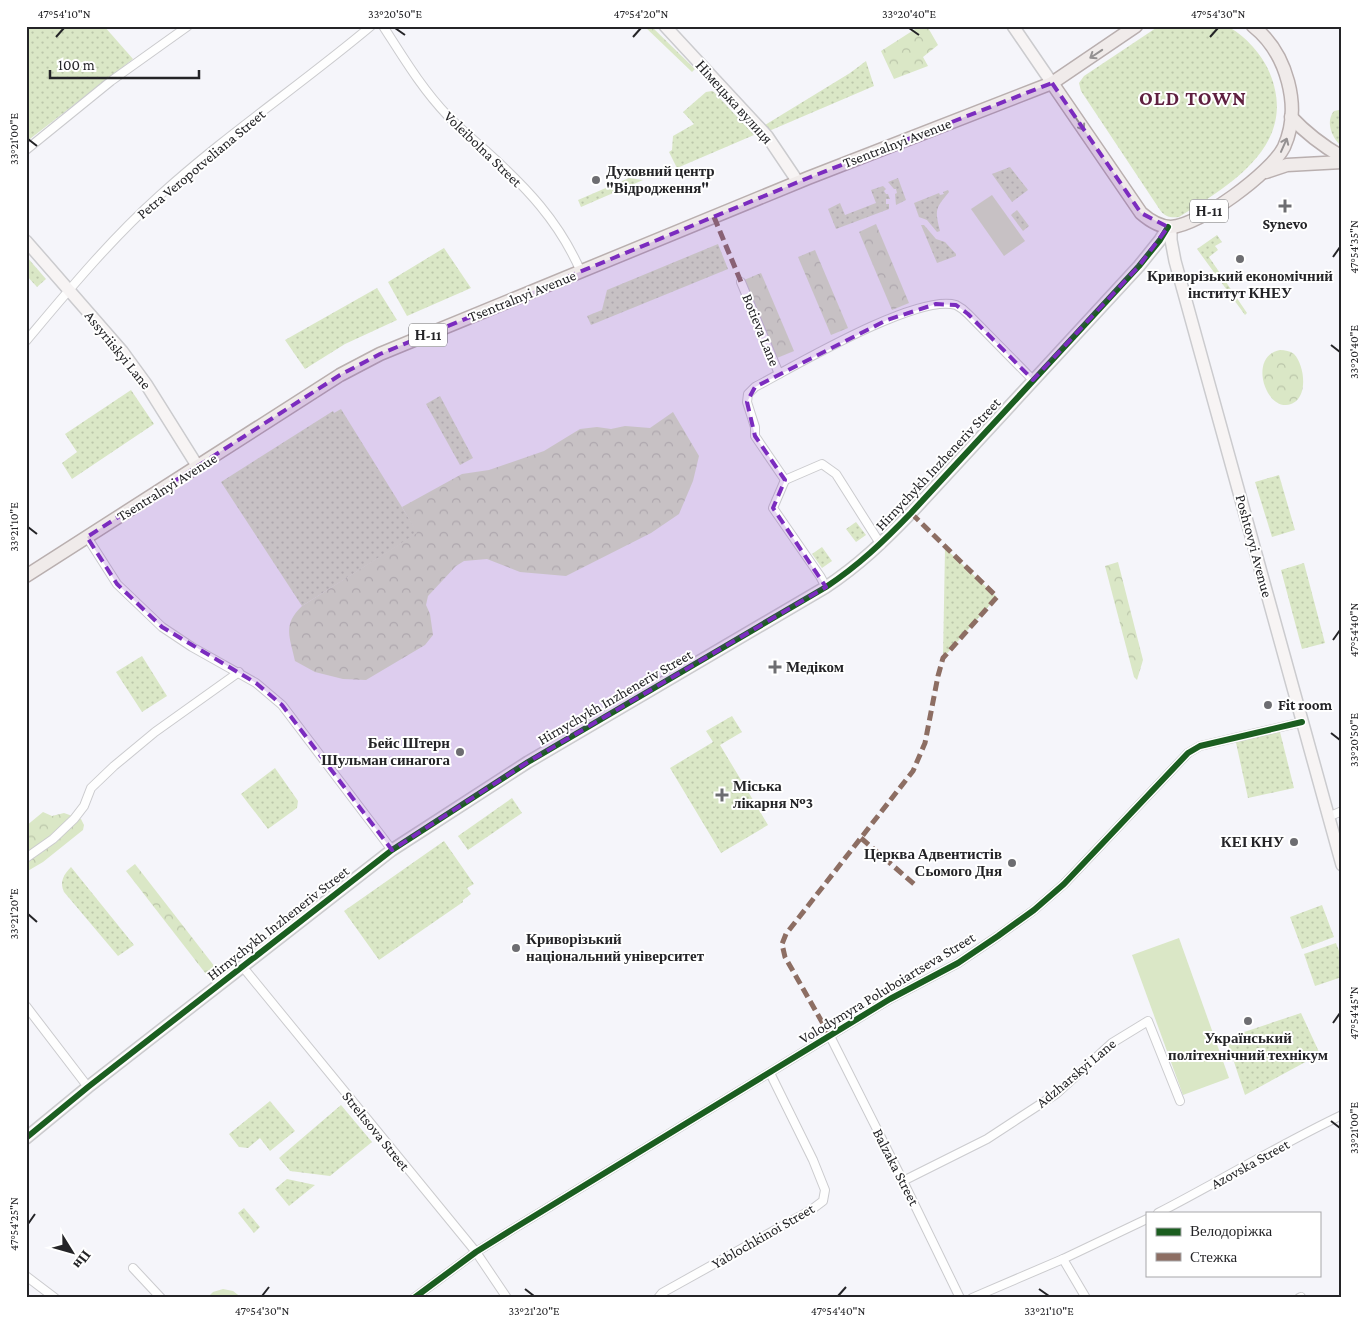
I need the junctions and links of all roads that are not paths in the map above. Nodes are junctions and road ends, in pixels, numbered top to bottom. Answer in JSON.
{"nodes":[{"id":1,"x":188,"y":26,"type":"edge"},
{"id":2,"x":372,"y":26,"type":"edge"},
{"id":3,"x":383,"y":26,"type":"edge"},
{"id":4,"x":665,"y":26,"type":"edge"},
{"id":5,"x":1013,"y":26,"type":"edge"},
{"id":6,"x":1136,"y":26,"type":"edge"},
{"id":7,"x":1253,"y":26,"type":"edge"},
{"id":8,"x":1052,"y":83,"type":"junction"},
{"id":9,"x":1291,"y":116,"type":"junction"},
{"id":10,"x":26,"y":150,"type":"edge"},
{"id":11,"x":1342,"y":157,"type":"edge"},
{"id":12,"x":1342,"y":162,"type":"edge"},
{"id":13,"x":1264,"y":172,"type":"junction"},
{"id":14,"x":798,"y":182,"type":"junction"},
{"id":15,"x":1170,"y":227,"type":"junction"},
{"id":16,"x":26,"y":241,"type":"edge"},
{"id":17,"x":581,"y":272,"type":"junction"},
{"id":18,"x":741,"y":282,"type":"dead end"},
{"id":19,"x":69,"y":291,"type":"junction"},
{"id":20,"x":26,"y":342,"type":"edge"},
{"id":21,"x":779,"y":374,"type":"junction"},
{"id":22,"x":1033,"y":380,"type":"junction"},
{"id":23,"x":198,"y":467,"type":"junction"},
{"id":24,"x":785,"y":480,"type":"junction"},
{"id":25,"x":87,"y":537,"type":"junction"},
{"id":26,"x":881,"y":545,"type":"junction"},
{"id":27,"x":26,"y":576,"type":"edge"},
{"id":28,"x":826,"y":587,"type":"junction"},
{"id":29,"x":239,"y":672,"type":"junction"},
{"id":30,"x":1302,"y":722,"type":"junction"},
{"id":31,"x":1342,"y":811,"type":"edge"},
{"id":32,"x":1328,"y":817,"type":"junction"},
{"id":33,"x":392,"y":850,"type":"junction"},
{"id":34,"x":26,"y":858,"type":"edge"},
{"id":35,"x":1342,"y":865,"type":"edge"},
{"id":36,"x":242,"y":966,"type":"junction"},
{"id":37,"x":26,"y":1006,"type":"edge"},
{"id":38,"x":830,"y":1036,"type":"junction"},
{"id":39,"x":770,"y":1073,"type":"junction"},
{"id":40,"x":88,"y":1087,"type":"junction"},
{"id":41,"x":1180,"y":1101,"type":"dead end"},
{"id":42,"x":1342,"y":1115,"type":"edge"},
{"id":43,"x":26,"y":1138,"type":"edge"},
{"id":44,"x":903,"y":1181,"type":"junction"},
{"id":45,"x":1160,"y":1212,"type":"edge"},
{"id":46,"x":1146,"y":1219,"type":"edge"},
{"id":47,"x":476,"y":1252,"type":"junction"},
{"id":48,"x":1063,"y":1259,"type":"junction"},
{"id":49,"x":134,"y":1268,"type":"dead end"},
{"id":50,"x":26,"y":1276,"type":"edge"},
{"id":51,"x":55,"y":1298,"type":"edge"},
{"id":52,"x":161,"y":1298,"type":"edge"},
{"id":53,"x":414,"y":1298,"type":"edge"},
{"id":54,"x":507,"y":1298,"type":"edge"},
{"id":55,"x":658,"y":1298,"type":"edge"},
{"id":56,"x":960,"y":1298,"type":"edge"},
{"id":57,"x":972,"y":1298,"type":"edge"},
{"id":58,"x":1086,"y":1298,"type":"edge"}],
"edges":[{"from":1,"to":10,"type":"street"},
{"from":2,"to":19,"type":"street","name":"Petra Veropotveliana Street"},
{"from":3,"to":17,"type":"street","name":"Voleibolna Street"},
{"from":4,"to":14,"type":"street","name":"Німецька вулиця"},
{"from":5,"to":8,"type":"street"},
{"from":6,"to":8,"type":"main road","number":"Н-11","one_way":true},
{"from":7,"to":9,"type":"main road","number":"Н-11"},
{"from":8,"to":14,"type":"main road","name":"Tsentralnyi Avenue","number":"Н-11"},
{"from":8,"to":15,"type":"main road","number":"Н-11","one_way":true},
{"from":9,"to":11,"type":"main road"},
{"from":13,"to":9,"type":"main road","number":"Н-11","one_way":true},
{"from":12,"to":13,"type":"main road","number":"Н-11"},
{"from":13,"to":15,"type":"main road","number":"Н-11"},
{"from":14,"to":17,"type":"main road","name":"Tsentralnyi Avenue","number":"Н-11"},
{"from":15,"to":22,"type":"street","name":"Hirnychykh Inzheneriv Street"},
{"from":15,"to":30,"type":"street","name":"Poshtovyi Avenue"},
{"from":16,"to":19,"type":"street","name":"Assyriiskyi Lane"},
{"from":17,"to":23,"type":"main road","name":"Tsentralnyi Avenue","number":"Н-11"},
{"from":18,"to":21,"type":"street","name":"Botieva Lane"},
{"from":19,"to":20,"type":"street","name":"Petra Veropotveliana Street"},
{"from":19,"to":23,"type":"street","name":"Assyriiskyi Lane"},
{"from":21,"to":22,"type":"street"},
{"from":21,"to":24,"type":"street","name":"Botieva Lane"},
{"from":22,"to":26,"type":"street","name":"Hirnychykh Inzheneriv Street"},
{"from":23,"to":25,"type":"main road","name":"Tsentralnyi Avenue","number":"Н-11"},
{"from":24,"to":26,"type":"street"},
{"from":24,"to":28,"type":"street"},
{"from":25,"to":27,"type":"main road","name":"Tsentralnyi Avenue","number":"Н-11"},
{"from":25,"to":29,"type":"street"},
{"from":26,"to":28,"type":"street","name":"Hirnychykh Inzheneriv Street"},
{"from":28,"to":33,"type":"street","name":"Hirnychykh Inzheneriv Street"},
{"from":29,"to":33,"type":"street"},
{"from":29,"to":34,"type":"street"},
{"from":30,"to":32,"type":"street","name":"Poshtovyi Avenue"},
{"from":30,"to":38,"type":"street","name":"Volodymyra Poluboiartseva Street"},
{"from":31,"to":32,"type":"street"},
{"from":32,"to":35,"type":"street","name":"Poshtovyi Avenue"},
{"from":33,"to":36,"type":"street","name":"Hirnychykh Inzheneriv Street"},
{"from":36,"to":40,"type":"street","name":"Hirnychykh Inzheneriv Street"},
{"from":36,"to":47,"type":"street","name":"Streltsova Street"},
{"from":37,"to":40,"type":"street"},
{"from":38,"to":39,"type":"street","name":"Volodymyra Poluboiartseva Street"},
{"from":38,"to":44,"type":"street","name":"Balzaka Street"},
{"from":39,"to":47,"type":"street","name":"Volodymyra Poluboiartseva Street"},
{"from":39,"to":55,"type":"street","name":"Yablochkinoi Street"},
{"from":40,"to":43,"type":"street","name":"Hirnychykh Inzheneriv Street"},
{"from":41,"to":44,"type":"street","name":"Adzharskyi Lane"},
{"from":42,"to":45,"type":"street","name":"Azovska Street"},
{"from":44,"to":56,"type":"street","name":"Balzaka Street"},
{"from":46,"to":48,"type":"street"},
{"from":47,"to":53,"type":"street","name":"Volodymyra Poluboiartseva Street"},
{"from":47,"to":54,"type":"street","name":"Streltsova Street"},
{"from":48,"to":57,"type":"street"},
{"from":48,"to":58,"type":"street"},
{"from":49,"to":52,"type":"street"},
{"from":50,"to":51,"type":"street"}]}
